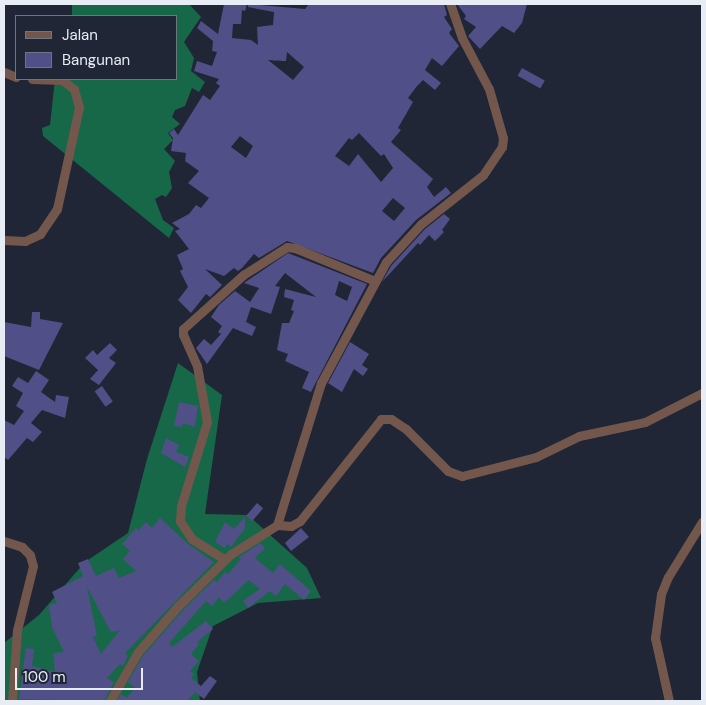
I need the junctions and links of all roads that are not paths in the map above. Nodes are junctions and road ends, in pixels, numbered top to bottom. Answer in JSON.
{"nodes":[{"id":1,"x":450,"y":4,"type":"edge"},
{"id":2,"x":62,"y":80,"type":"edge"},
{"id":3,"x":4,"y":240,"type":"edge"},
{"id":4,"x":375,"y":281,"type":"junction"},
{"id":5,"x":702,"y":393,"type":"edge"},
{"id":6,"x":702,"y":522,"type":"edge"},
{"id":7,"x":277,"y":525,"type":"junction"},
{"id":8,"x":4,"y":541,"type":"edge"},
{"id":9,"x":224,"y":559,"type":"junction"},
{"id":10,"x":12,"y":701,"type":"edge"},
{"id":11,"x":110,"y":701,"type":"edge"},
{"id":12,"x":669,"y":701,"type":"edge"}],
"edges":[{"from":1,"to":4,"type":"street"},
{"from":2,"to":3,"type":"street"},
{"from":4,"to":7,"type":"street"},
{"from":4,"to":9,"type":"street"},
{"from":5,"to":7,"type":"street"},
{"from":6,"to":12,"type":"street"},
{"from":7,"to":9,"type":"street"},
{"from":8,"to":10,"type":"street"},
{"from":9,"to":11,"type":"street"}]}
